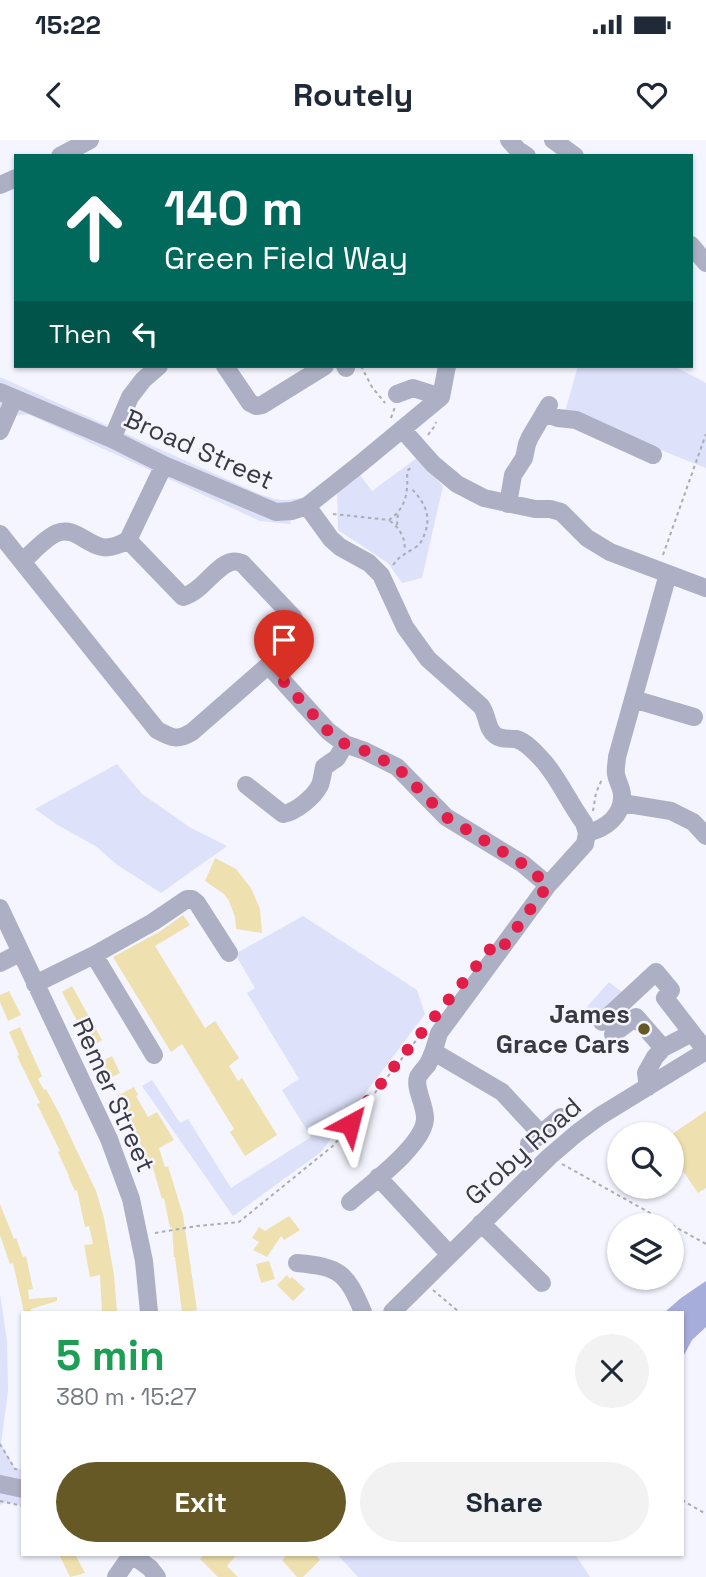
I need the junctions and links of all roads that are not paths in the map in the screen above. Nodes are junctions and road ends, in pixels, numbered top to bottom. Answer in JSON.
{"nodes":[{"id":1,"x":90,"y":140,"type":"edge"},
{"id":2,"x":509,"y":140,"type":"edge"},
{"id":3,"x":553,"y":140,"type":"edge"},
{"id":4,"x":64,"y":154,"type":"edge"},
{"id":5,"x":525,"y":154,"type":"edge"},
{"id":6,"x":572,"y":154,"type":"edge"},
{"id":7,"x":693,"y":247,"type":"edge"},
{"id":8,"x":706,"y":262,"type":"edge"},
{"id":9,"x":157,"y":368,"type":"edge"},
{"id":10,"x":226,"y":368,"type":"edge"},
{"id":11,"x":322,"y":368,"type":"edge"},
{"id":12,"x":447,"y":368,"type":"edge"},
{"id":13,"x":7,"y":396,"type":"edge"},
{"id":14,"x":441,"y":397,"type":"junction"},
{"id":15,"x":391,"y":399,"type":"road end"},
{"id":16,"x":402,"y":429,"type":"junction"},
{"id":17,"x":0,"y":431,"type":"edge"},
{"id":18,"x":112,"y":439,"type":"junction"},
{"id":19,"x":653,"y":455,"type":"dead end"},
{"id":20,"x":164,"y":465,"type":"junction"},
{"id":21,"x":508,"y":504,"type":"junction"},
{"id":22,"x":309,"y":509,"type":"junction"},
{"id":23,"x":0,"y":534,"type":"edge"},
{"id":24,"x":128,"y":540,"type":"junction"},
{"id":25,"x":23,"y":561,"type":"junction"},
{"id":26,"x":668,"y":574,"type":"junction"},
{"id":27,"x":706,"y":588,"type":"edge"},
{"id":28,"x":269,"y":666,"type":"junction"},
{"id":29,"x":633,"y":699,"type":"junction"},
{"id":30,"x":694,"y":717,"type":"dead end"},
{"id":31,"x":345,"y":744,"type":"junction"},
{"id":32,"x":246,"y":785,"type":"dead end"},
{"id":33,"x":622,"y":803,"type":"junction"},
{"id":34,"x":587,"y":833,"type":"junction"},
{"id":35,"x":705,"y":835,"type":"edge"},
{"id":36,"x":548,"y":885,"type":"junction"},
{"id":37,"x":0,"y":908,"type":"edge"},
{"id":38,"x":20,"y":953,"type":"junction"},
{"id":39,"x":229,"y":953,"type":"dead end"},
{"id":40,"x":94,"y":956,"type":"junction"},
{"id":41,"x":0,"y":963,"type":"edge"},
{"id":42,"x":35,"y":984,"type":"junction"},
{"id":43,"x":692,"y":1033,"type":"junction"},
{"id":44,"x":663,"y":1048,"type":"junction"},
{"id":45,"x":706,"y":1051,"type":"edge"},
{"id":46,"x":433,"y":1052,"type":"junction"},
{"id":47,"x":154,"y":1055,"type":"dead end"},
{"id":48,"x":648,"y":1087,"type":"junction"},
{"id":49,"x":561,"y":1116,"type":"dead end"},
{"id":50,"x":378,"y":1177,"type":"junction"},
{"id":51,"x":350,"y":1202,"type":"dead end"},
{"id":52,"x":481,"y":1223,"type":"junction"},
{"id":53,"x":450,"y":1255,"type":"junction"},
{"id":54,"x":297,"y":1263,"type":"dead end"},
{"id":55,"x":542,"y":1283,"type":"dead end"},
{"id":56,"x":149,"y":1311,"type":"edge"},
{"id":57,"x":363,"y":1311,"type":"edge"},
{"id":58,"x":393,"y":1311,"type":"edge"},
{"id":59,"x":0,"y":1484,"type":"edge"},
{"id":60,"x":21,"y":1489,"type":"edge"},
{"id":61,"x":131,"y":1556,"type":"edge"},
{"id":62,"x":133,"y":1556,"type":"edge"},
{"id":63,"x":116,"y":1577,"type":"edge"},
{"id":64,"x":157,"y":1577,"type":"edge"}],
"edges":[{"from":1,"to":4,"type":"street"},
{"from":2,"to":5,"type":"street"},
{"from":3,"to":6,"type":"street"},
{"from":7,"to":8,"type":"street"},
{"from":9,"to":18,"type":"street"},
{"from":10,"to":11,"type":"street"},
{"from":12,"to":14,"type":"street"},
{"from":13,"to":17,"type":"street"},
{"from":13,"to":18,"type":"street","name":"Broad Street"},
{"from":14,"to":15,"type":"street"},
{"from":14,"to":16,"type":"street"},
{"from":16,"to":21,"type":"street"},
{"from":16,"to":22,"type":"street"},
{"from":18,"to":20,"type":"street","name":"Broad Street"},
{"from":19,"to":21,"type":"street"},
{"from":20,"to":22,"type":"street","name":"Broad Street"},
{"from":20,"to":24,"type":"street"},
{"from":21,"to":26,"type":"street"},
{"from":22,"to":34,"type":"street"},
{"from":23,"to":25,"type":"street"},
{"from":24,"to":25,"type":"street"},
{"from":24,"to":28,"type":"street"},
{"from":25,"to":28,"type":"street"},
{"from":26,"to":27,"type":"street"},
{"from":26,"to":29,"type":"street"},
{"from":28,"to":31,"type":"street"},
{"from":29,"to":30,"type":"street"},
{"from":29,"to":33,"type":"street"},
{"from":31,"to":32,"type":"street"},
{"from":31,"to":36,"type":"street"},
{"from":33,"to":34,"type":"street"},
{"from":33,"to":35,"type":"street"},
{"from":34,"to":36,"type":"street"},
{"from":36,"to":46,"type":"street"},
{"from":37,"to":38,"type":"street","name":"Remer Street"},
{"from":38,"to":41,"type":"street"},
{"from":38,"to":42,"type":"street","name":"Remer Street"},
{"from":39,"to":40,"type":"street"},
{"from":40,"to":42,"type":"street"},
{"from":40,"to":47,"type":"street"},
{"from":42,"to":56,"type":"street","name":"Remer Street"},
{"from":43,"to":44,"type":"street"},
{"from":43,"to":44,"type":"street"},
{"from":43,"to":45,"type":"street"},
{"from":44,"to":48,"type":"street"},
{"from":45,"to":48,"type":"street","name":"Groby Road"},
{"from":46,"to":49,"type":"street"},
{"from":46,"to":50,"type":"street"},
{"from":48,"to":52,"type":"street","name":"Groby Road"},
{"from":50,"to":51,"type":"street"},
{"from":50,"to":53,"type":"street"},
{"from":52,"to":53,"type":"street","name":"Groby Road"},
{"from":52,"to":55,"type":"street"},
{"from":53,"to":58,"type":"street","name":"Groby Road"},
{"from":54,"to":57,"type":"street"},
{"from":59,"to":60,"type":"street"},
{"from":61,"to":63,"type":"street"},
{"from":62,"to":64,"type":"street"}]}
